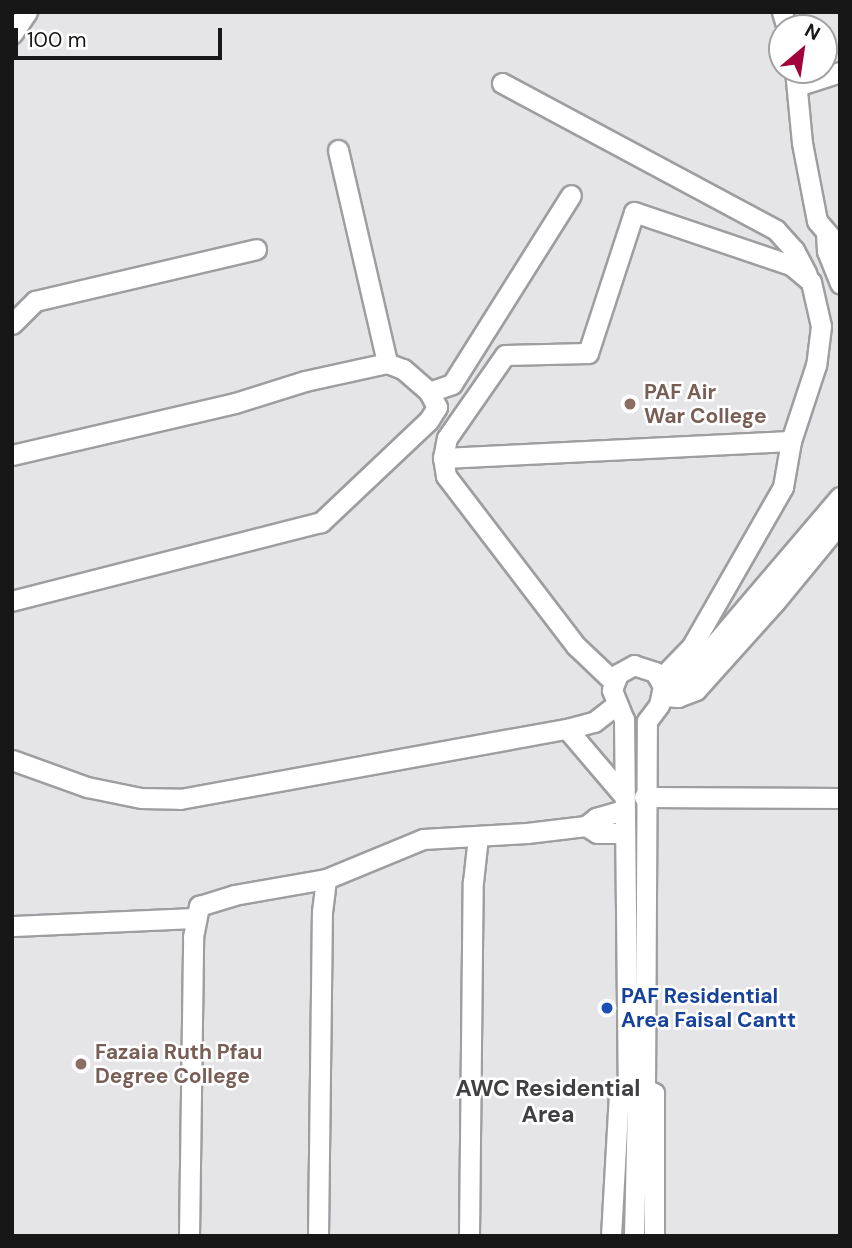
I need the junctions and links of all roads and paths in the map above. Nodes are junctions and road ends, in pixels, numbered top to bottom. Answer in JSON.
{"nodes":[{"id":1,"x":27,"y":12,"type":"edge"},
{"id":2,"x":12,"y":34,"type":"edge"},
{"id":3,"x":502,"y":83,"type":"dead end"},
{"id":4,"x":797,"y":84,"type":"edge"},
{"id":5,"x":338,"y":150,"type":"dead end"},
{"id":6,"x":571,"y":195,"type":"dead end"},
{"id":7,"x":834,"y":242,"type":"edge"},
{"id":8,"x":256,"y":249,"type":"dead end"},
{"id":9,"x":811,"y":282,"type":"junction"},
{"id":10,"x":840,"y":283,"type":"edge"},
{"id":11,"x":12,"y":324,"type":"edge"},
{"id":12,"x":387,"y":363,"type":"junction"},
{"id":13,"x":429,"y":392,"type":"junction"},
{"id":14,"x":791,"y":441,"type":"junction"},
{"id":15,"x":12,"y":455,"type":"edge"},
{"id":16,"x":443,"y":458,"type":"junction"},
{"id":17,"x":840,"y":497,"type":"edge"},
{"id":18,"x":840,"y":523,"type":"edge"},
{"id":19,"x":12,"y":601,"type":"edge"},
{"id":20,"x":614,"y":682,"type":"junction"},
{"id":21,"x":662,"y":687,"type":"junction"},
{"id":22,"x":616,"y":705,"type":"junction"},
{"id":23,"x":567,"y":729,"type":"junction"},
{"id":24,"x":12,"y":760,"type":"edge"},
{"id":25,"x":644,"y":797,"type":"junction"},
{"id":26,"x":840,"y":798,"type":"edge"},
{"id":27,"x":624,"y":803,"type":"junction"},
{"id":28,"x":586,"y":825,"type":"junction"},
{"id":29,"x":623,"y":833,"type":"junction"},
{"id":30,"x":478,"y":837,"type":"junction"},
{"id":31,"x":326,"y":879,"type":"junction"},
{"id":32,"x":645,"y":887,"type":"junction"},
{"id":33,"x":625,"y":889,"type":"junction"},
{"id":34,"x":196,"y":918,"type":"junction"},
{"id":35,"x":12,"y":926,"type":"edge"},
{"id":36,"x":636,"y":1093,"type":"junction"},
{"id":37,"x":189,"y":1236,"type":"edge"},
{"id":38,"x":318,"y":1236,"type":"edge"},
{"id":39,"x":469,"y":1236,"type":"edge"},
{"id":40,"x":611,"y":1236,"type":"edge"},
{"id":41,"x":634,"y":1236,"type":"edge"},
{"id":42,"x":654,"y":1236,"type":"edge"}],
"edges":[{"from":1,"to":2,"type":"street"},
{"from":3,"to":9,"type":"street"},
{"from":4,"to":7,"type":"street"},
{"from":5,"to":12,"type":"street"},
{"from":6,"to":13,"type":"street"},
{"from":7,"to":10,"type":"street"},
{"from":8,"to":11,"type":"street"},
{"from":9,"to":14,"type":"street"},
{"from":9,"to":16,"type":"street"},
{"from":12,"to":13,"type":"street"},
{"from":12,"to":15,"type":"street"},
{"from":13,"to":19,"type":"street"},
{"from":14,"to":16,"type":"street"},
{"from":14,"to":21,"type":"street"},
{"from":16,"to":20,"type":"street"},
{"from":17,"to":21,"type":"street"},
{"from":18,"to":21,"type":"street"},
{"from":20,"to":21,"type":"street"},
{"from":20,"to":22,"type":"street"},
{"from":21,"to":25,"type":"street"},
{"from":22,"to":23,"type":"street"},
{"from":22,"to":27,"type":"street"},
{"from":23,"to":24,"type":"street"},
{"from":23,"to":27,"type":"street"},
{"from":25,"to":26,"type":"street"},
{"from":25,"to":32,"type":"street"},
{"from":27,"to":28,"type":"street"},
{"from":27,"to":29,"type":"street"},
{"from":28,"to":29,"type":"street"},
{"from":28,"to":30,"type":"street"},
{"from":29,"to":33,"type":"street"},
{"from":30,"to":31,"type":"street"},
{"from":30,"to":39,"type":"street"},
{"from":31,"to":34,"type":"street"},
{"from":31,"to":38,"type":"street"},
{"from":32,"to":33,"type":"street"},
{"from":32,"to":36,"type":"street"},
{"from":33,"to":36,"type":"street"},
{"from":34,"to":35,"type":"street"},
{"from":34,"to":37,"type":"street"},
{"from":36,"to":40,"type":"street"},
{"from":36,"to":41,"type":"street"},
{"from":36,"to":42,"type":"street"}]}
